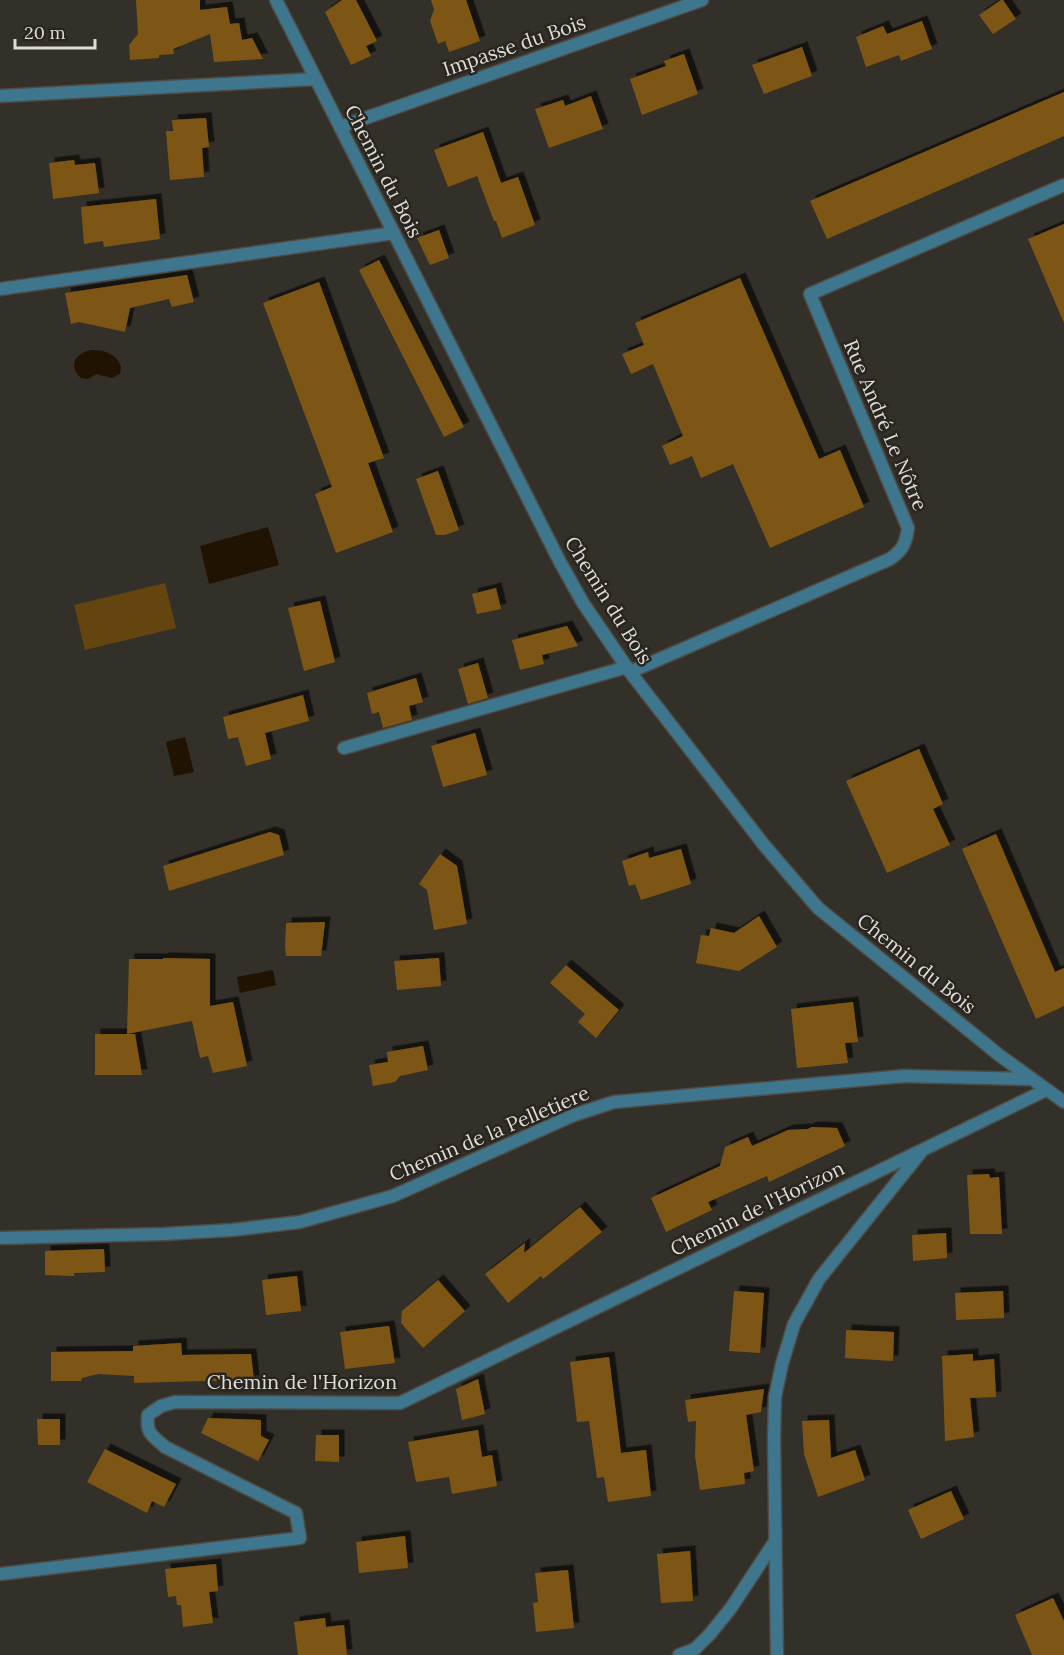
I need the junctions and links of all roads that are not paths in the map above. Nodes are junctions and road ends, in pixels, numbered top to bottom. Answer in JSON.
{"nodes":[{"id":1,"x":276,"y":0,"type":"edge"},
{"id":2,"x":702,"y":0,"type":"edge"},
{"id":3,"x":316,"y":79,"type":"junction"},
{"id":4,"x":0,"y":96,"type":"edge"},
{"id":5,"x":340,"y":127,"type":"junction"},
{"id":6,"x":1064,"y":185,"type":"edge"},
{"id":7,"x":393,"y":233,"type":"junction"},
{"id":8,"x":0,"y":289,"type":"edge"},
{"id":9,"x":628,"y":669,"type":"junction"},
{"id":10,"x":344,"y":748,"type":"dead end"},
{"id":11,"x":1031,"y":1079,"type":"junction"},
{"id":12,"x":1046,"y":1090,"type":"junction"},
{"id":13,"x":1064,"y":1102,"type":"edge"},
{"id":14,"x":923,"y":1149,"type":"junction"},
{"id":15,"x":0,"y":1238,"type":"edge"},
{"id":16,"x":776,"y":1541,"type":"junction"},
{"id":17,"x":0,"y":1574,"type":"edge"},
{"id":18,"x":679,"y":1655,"type":"edge"},
{"id":19,"x":777,"y":1655,"type":"edge"}],
"edges":[{"from":1,"to":3,"type":"street","name":"Chemin du Bois"},
{"from":2,"to":5,"type":"street","name":"Impasse du Bois"},
{"from":3,"to":4,"type":"street"},
{"from":3,"to":5,"type":"street","name":"Chemin du Bois"},
{"from":5,"to":7,"type":"street","name":"Chemin du Bois"},
{"from":6,"to":9,"type":"street","name":"Rue André Le Nôtre"},
{"from":7,"to":8,"type":"street"},
{"from":7,"to":9,"type":"street","name":"Chemin du Bois"},
{"from":9,"to":10,"type":"street"},
{"from":9,"to":11,"type":"street","name":"Chemin du Bois"},
{"from":11,"to":12,"type":"street","name":"Chemin du Bois"},
{"from":11,"to":15,"type":"street","name":"Chemin de la Pelletiere"},
{"from":12,"to":13,"type":"street","name":"Chemin du Bois"},
{"from":12,"to":14,"type":"street","name":"Chemin de l'Horizon"},
{"from":14,"to":16,"type":"street"},
{"from":14,"to":17,"type":"street","name":"Chemin de l'Horizon"},
{"from":16,"to":18,"type":"street"},
{"from":16,"to":19,"type":"street"}]}
